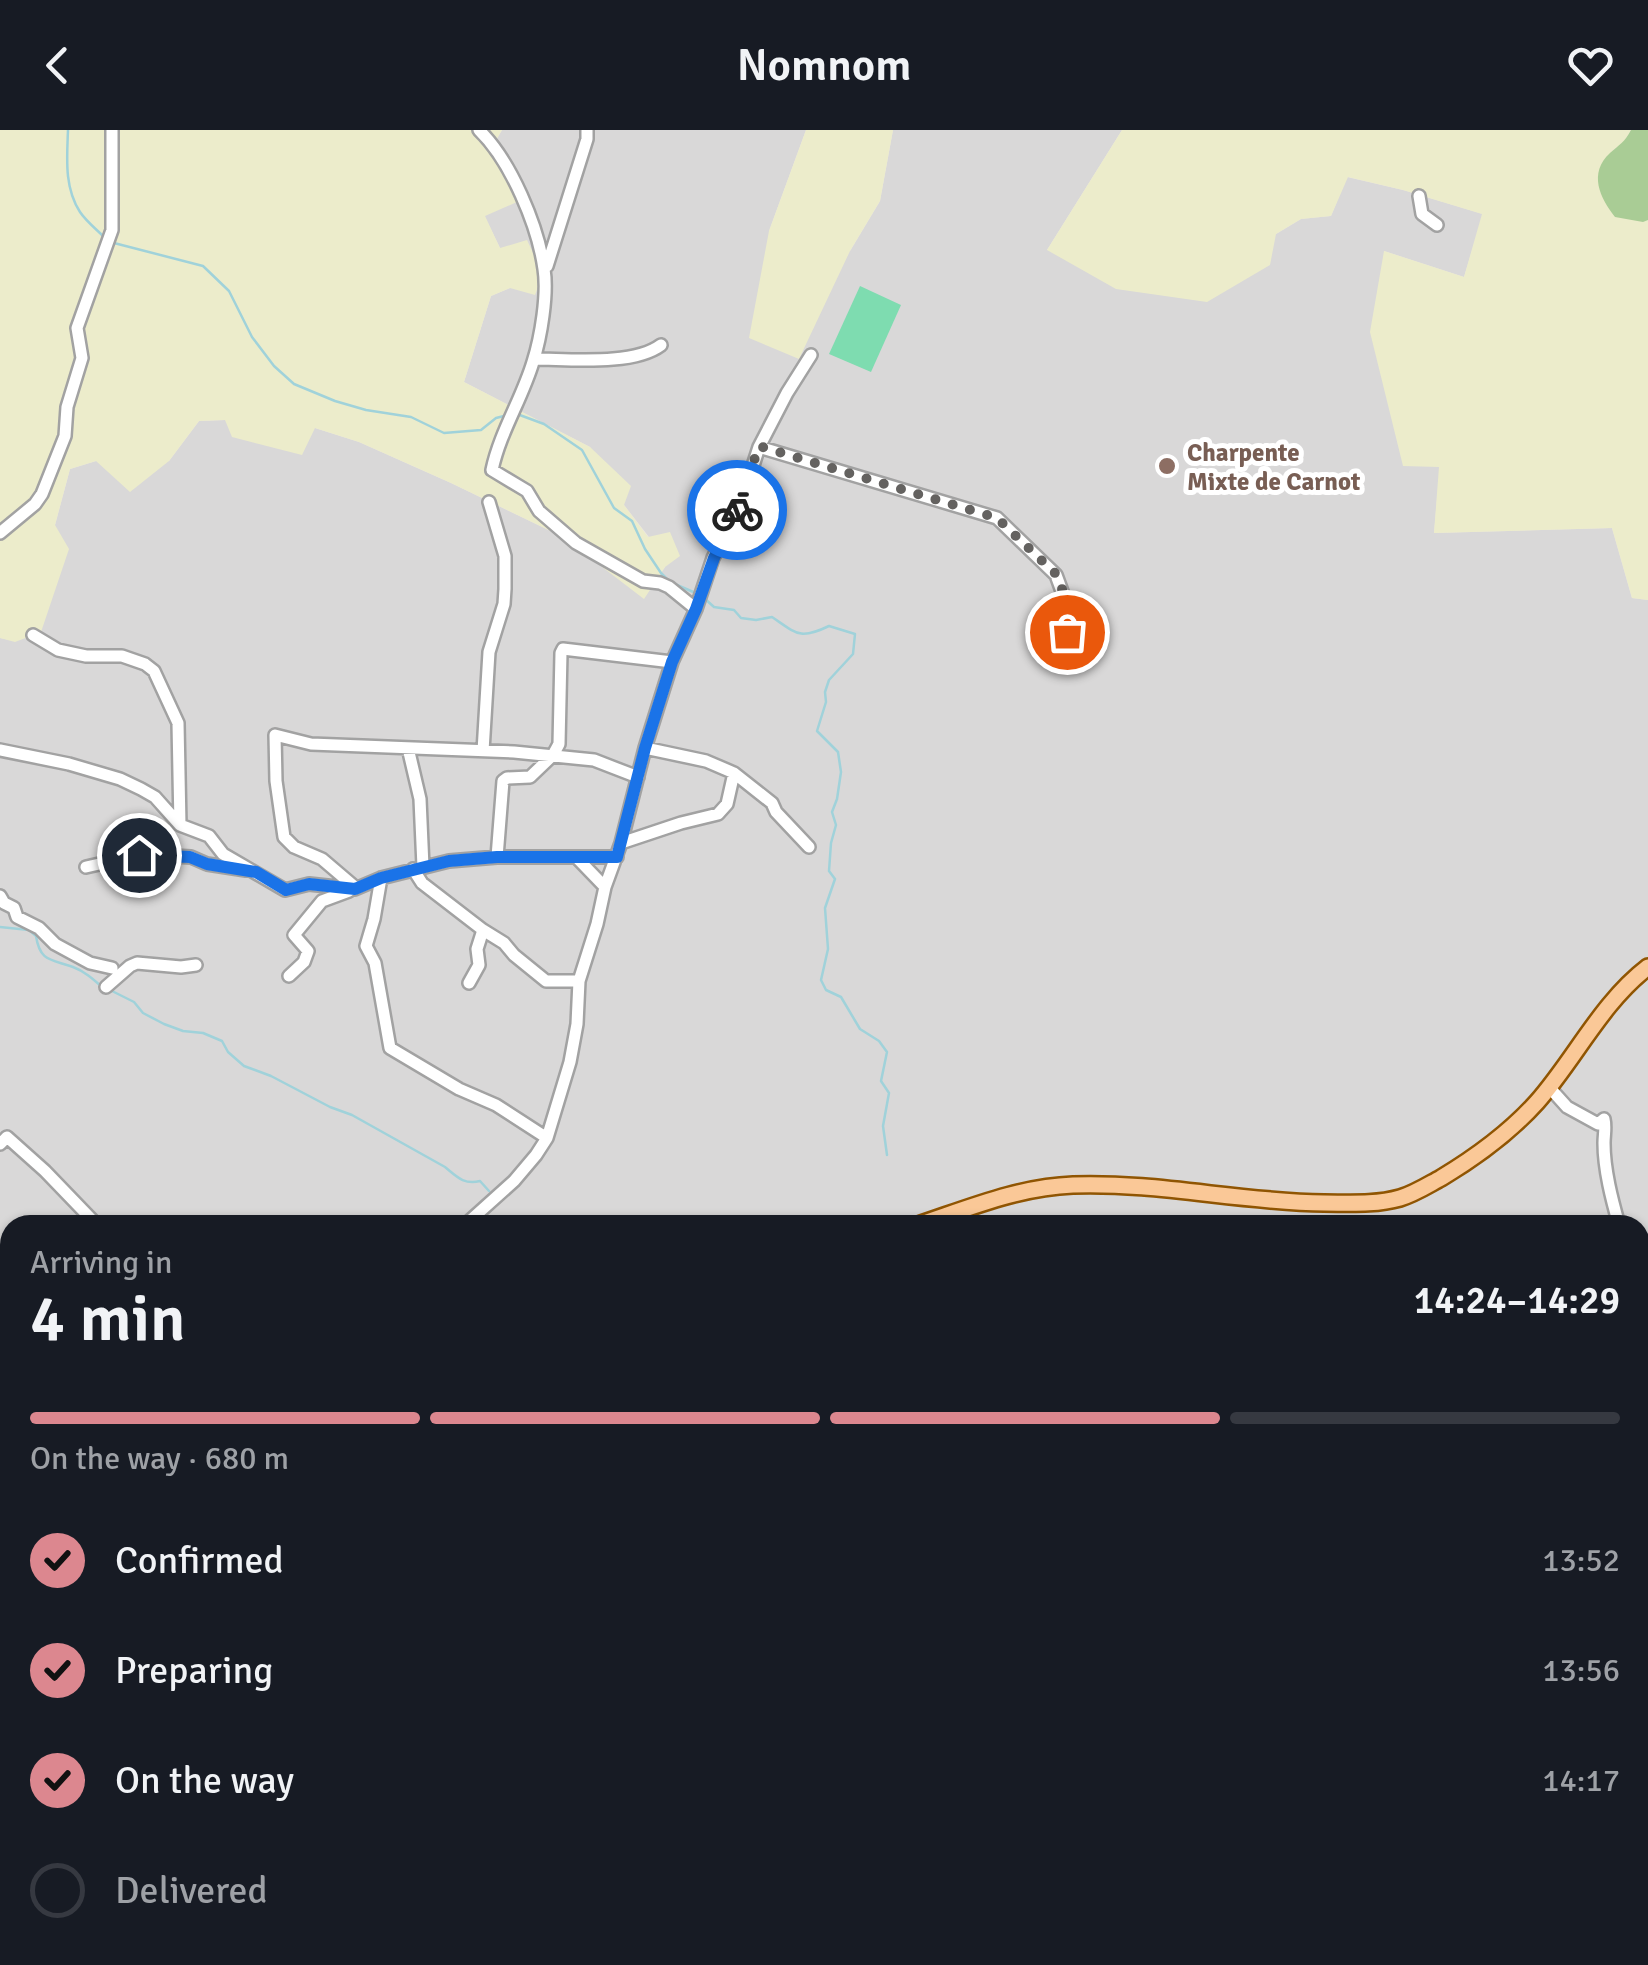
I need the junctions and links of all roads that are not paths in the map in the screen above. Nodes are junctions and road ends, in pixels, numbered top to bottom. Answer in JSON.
{"nodes":[{"id":1,"x":112,"y":130,"type":"edge"},
{"id":2,"x":479,"y":130,"type":"edge"},
{"id":3,"x":587,"y":130,"type":"edge"},
{"id":4,"x":1419,"y":196,"type":"dead end"},
{"id":5,"x":1437,"y":225,"type":"dead end"},
{"id":6,"x":545,"y":275,"type":"junction"},
{"id":7,"x":661,"y":345,"type":"dead end"},
{"id":8,"x":811,"y":355,"type":"dead end"},
{"id":9,"x":534,"y":359,"type":"junction"},
{"id":10,"x":759,"y":446,"type":"junction"},
{"id":11,"x":489,"y":502,"type":"dead end"},
{"id":12,"x":0,"y":533,"type":"edge"},
{"id":13,"x":696,"y":609,"type":"junction"},
{"id":14,"x":1067,"y":632,"type":"dead end"},
{"id":15,"x":33,"y":635,"type":"dead end"},
{"id":16,"x":672,"y":662,"type":"junction"},
{"id":17,"x":408,"y":748,"type":"junction"},
{"id":18,"x":645,"y":748,"type":"junction"},
{"id":19,"x":0,"y":750,"type":"edge"},
{"id":20,"x":482,"y":751,"type":"junction"},
{"id":21,"x":553,"y":755,"type":"junction"},
{"id":22,"x":734,"y":774,"type":"junction"},
{"id":23,"x":638,"y":776,"type":"junction"},
{"id":24,"x":180,"y":825,"type":"junction"},
{"id":25,"x":621,"y":843,"type":"junction"},
{"id":26,"x":809,"y":847,"type":"dead end"},
{"id":27,"x":497,"y":857,"type":"junction"},
{"id":28,"x":617,"y":857,"type":"junction"},
{"id":29,"x":577,"y":858,"type":"junction"},
{"id":30,"x":86,"y":867,"type":"dead end"},
{"id":31,"x":418,"y":868,"type":"junction"},
{"id":32,"x":256,"y":872,"type":"junction"},
{"id":33,"x":381,"y":878,"type":"junction"},
{"id":34,"x":356,"y":888,"type":"junction"},
{"id":35,"x":604,"y":888,"type":"junction"},
{"id":36,"x":0,"y":896,"type":"edge"},
{"id":37,"x":483,"y":930,"type":"junction"},
{"id":38,"x":196,"y":965,"type":"dead end"},
{"id":39,"x":1648,"y":967,"type":"edge"},
{"id":40,"x":112,"y":968,"type":"dead end"},
{"id":41,"x":289,"y":976,"type":"dead end"},
{"id":42,"x":579,"y":981,"type":"junction"},
{"id":43,"x":469,"y":983,"type":"dead end"},
{"id":44,"x":106,"y":987,"type":"dead end"},
{"id":45,"x":1549,"y":1087,"type":"junction"},
{"id":46,"x":547,"y":1138,"type":"junction"},
{"id":47,"x":0,"y":1144,"type":"edge"},
{"id":48,"x":88,"y":1215,"type":"edge"},
{"id":49,"x":477,"y":1215,"type":"edge"},
{"id":50,"x":947,"y":1215,"type":"edge"},
{"id":51,"x":1617,"y":1215,"type":"edge"}],
"edges":[{"from":1,"to":12,"type":"street"},
{"from":2,"to":6,"type":"street"},
{"from":3,"to":6,"type":"street"},
{"from":4,"to":5,"type":"street"},
{"from":6,"to":9,"type":"street"},
{"from":7,"to":9,"type":"street"},
{"from":8,"to":10,"type":"street"},
{"from":9,"to":13,"type":"street"},
{"from":10,"to":13,"type":"street"},
{"from":10,"to":14,"type":"street"},
{"from":11,"to":20,"type":"street"},
{"from":13,"to":16,"type":"street"},
{"from":15,"to":24,"type":"street"},
{"from":16,"to":18,"type":"street"},
{"from":16,"to":21,"type":"street"},
{"from":17,"to":20,"type":"street"},
{"from":17,"to":31,"type":"street"},
{"from":17,"to":34,"type":"street"},
{"from":18,"to":22,"type":"street"},
{"from":18,"to":23,"type":"street"},
{"from":19,"to":24,"type":"street"},
{"from":20,"to":21,"type":"street"},
{"from":21,"to":23,"type":"street"},
{"from":21,"to":27,"type":"street"},
{"from":22,"to":25,"type":"street"},
{"from":22,"to":26,"type":"street"},
{"from":23,"to":25,"type":"street"},
{"from":24,"to":32,"type":"street"},
{"from":25,"to":28,"type":"street"},
{"from":27,"to":29,"type":"street"},
{"from":27,"to":31,"type":"street"},
{"from":28,"to":29,"type":"street"},
{"from":28,"to":35,"type":"street"},
{"from":29,"to":35,"type":"street"},
{"from":30,"to":32,"type":"street"},
{"from":31,"to":33,"type":"street"},
{"from":31,"to":37,"type":"street"},
{"from":32,"to":34,"type":"street"},
{"from":33,"to":34,"type":"street"},
{"from":33,"to":46,"type":"street"},
{"from":34,"to":41,"type":"street"},
{"from":35,"to":42,"type":"street"},
{"from":36,"to":40,"type":"street"},
{"from":37,"to":42,"type":"street"},
{"from":37,"to":43,"type":"street"},
{"from":38,"to":44,"type":"street"},
{"from":39,"to":45,"type":"main road"},
{"from":42,"to":46,"type":"street"},
{"from":45,"to":50,"type":"main road"},
{"from":45,"to":51,"type":"street"},
{"from":46,"to":49,"type":"street"},
{"from":47,"to":48,"type":"street"}]}
